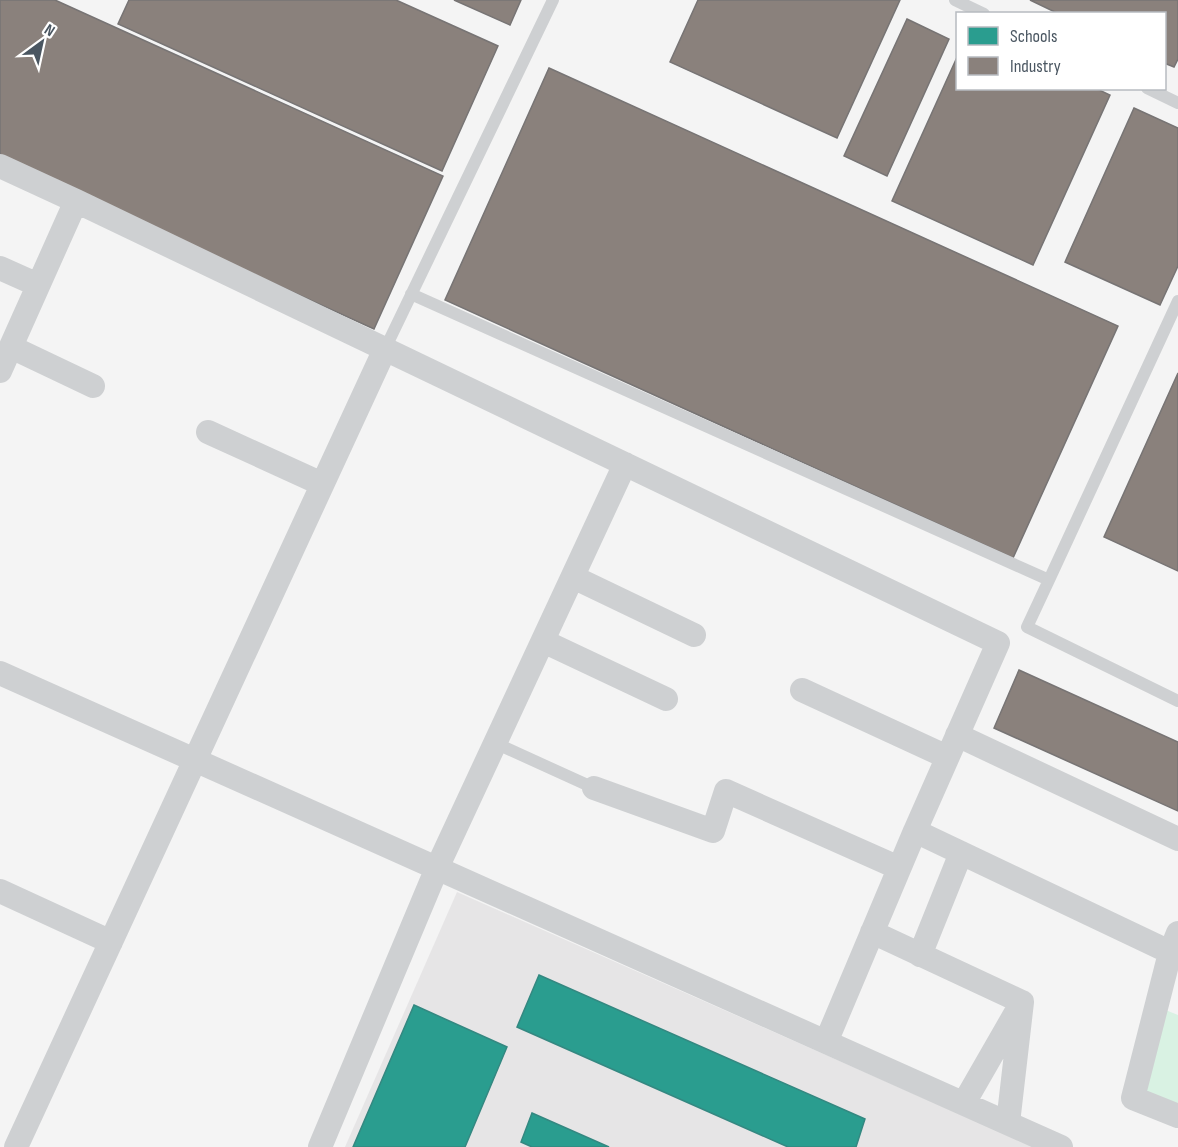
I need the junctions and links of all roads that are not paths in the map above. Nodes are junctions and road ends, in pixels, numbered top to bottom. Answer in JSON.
{"nodes":[{"id":1,"x":553,"y":0,"type":"edge"},
{"id":2,"x":955,"y":0,"type":"edge"},
{"id":3,"x":980,"y":12,"type":"edge"},
{"id":4,"x":1152,"y":90,"type":"edge"},
{"id":5,"x":1178,"y":103,"type":"edge"},
{"id":6,"x":0,"y":166,"type":"edge"},
{"id":7,"x":76,"y":201,"type":"junction"},
{"id":8,"x":0,"y":268,"type":"edge"},
{"id":9,"x":38,"y":285,"type":"junction"},
{"id":10,"x":411,"y":294,"type":"junction"},
{"id":11,"x":1178,"y":301,"type":"edge"},
{"id":12,"x":11,"y":347,"type":"junction"},
{"id":13,"x":385,"y":349,"type":"junction"},
{"id":14,"x":0,"y":371,"type":"edge"},
{"id":15,"x":93,"y":386,"type":"dead end"},
{"id":16,"x":208,"y":432,"type":"dead end"},
{"id":17,"x":625,"y":464,"type":"junction"},
{"id":18,"x":322,"y":484,"type":"junction"},
{"id":19,"x":573,"y":577,"type":"junction"},
{"id":20,"x":1049,"y":580,"type":"junction"},
{"id":21,"x":694,"y":635,"type":"dead end"},
{"id":22,"x":543,"y":641,"type":"junction"},
{"id":23,"x":0,"y":673,"type":"edge"},
{"id":24,"x":802,"y":690,"type":"dead end"},
{"id":25,"x":666,"y":699,"type":"dead end"},
{"id":26,"x":1178,"y":701,"type":"edge"},
{"id":27,"x":957,"y":735,"type":"junction"},
{"id":28,"x":495,"y":743,"type":"junction"},
{"id":29,"x":947,"y":758,"type":"junction"},
{"id":30,"x":194,"y":760,"type":"junction"},
{"id":31,"x":594,"y":788,"type":"joint"},
{"id":32,"x":915,"y":831,"type":"junction"},
{"id":33,"x":1178,"y":839,"type":"edge"},
{"id":34,"x":961,"y":853,"type":"junction"},
{"id":35,"x":437,"y":868,"type":"junction"},
{"id":36,"x":899,"y":868,"type":"junction"},
{"id":37,"x":0,"y":891,"type":"edge"},
{"id":38,"x":872,"y":932,"type":"junction"},
{"id":39,"x":111,"y":942,"type":"junction"},
{"id":40,"x":1175,"y":947,"type":"edge"},
{"id":41,"x":920,"y":954,"type":"junction"},
{"id":42,"x":1022,"y":1002,"type":"junction"},
{"id":43,"x":826,"y":1042,"type":"junction"},
{"id":44,"x":964,"y":1103,"type":"junction"},
{"id":45,"x":1178,"y":1116,"type":"edge"},
{"id":46,"x":1008,"y":1123,"type":"junction"},
{"id":47,"x":16,"y":1147,"type":"edge"},
{"id":48,"x":320,"y":1147,"type":"edge"},
{"id":49,"x":1061,"y":1147,"type":"edge"}],
"edges":[{"from":1,"to":10,"type":"lane"},
{"from":2,"to":3,"type":"lane"},
{"from":4,"to":5,"type":"lane"},
{"from":6,"to":7,"type":"street"},
{"from":7,"to":9,"type":"street"},
{"from":7,"to":13,"type":"street"},
{"from":8,"to":9,"type":"street"},
{"from":9,"to":12,"type":"street"},
{"from":10,"to":13,"type":"lane"},
{"from":10,"to":20,"type":"lane"},
{"from":11,"to":20,"type":"lane"},
{"from":12,"to":14,"type":"street"},
{"from":12,"to":15,"type":"street"},
{"from":13,"to":17,"type":"street"},
{"from":13,"to":18,"type":"street"},
{"from":16,"to":18,"type":"street"},
{"from":17,"to":19,"type":"street"},
{"from":17,"to":27,"type":"street"},
{"from":18,"to":30,"type":"street"},
{"from":19,"to":21,"type":"street"},
{"from":19,"to":22,"type":"street"},
{"from":20,"to":26,"type":"lane"},
{"from":22,"to":25,"type":"street"},
{"from":22,"to":28,"type":"street"},
{"from":23,"to":30,"type":"street"},
{"from":24,"to":29,"type":"street"},
{"from":27,"to":29,"type":"street"},
{"from":27,"to":33,"type":"street"},
{"from":28,"to":31,"type":"lane"},
{"from":28,"to":35,"type":"street"},
{"from":29,"to":32,"type":"street"},
{"from":30,"to":35,"type":"street"},
{"from":30,"to":39,"type":"street"},
{"from":31,"to":36,"type":"street"},
{"from":32,"to":34,"type":"street"},
{"from":32,"to":36,"type":"street"},
{"from":34,"to":40,"type":"street"},
{"from":34,"to":41,"type":"street"},
{"from":35,"to":43,"type":"street"},
{"from":35,"to":48,"type":"street"},
{"from":36,"to":38,"type":"street"},
{"from":37,"to":39,"type":"street"},
{"from":38,"to":41,"type":"street"},
{"from":38,"to":43,"type":"street"},
{"from":39,"to":47,"type":"street"},
{"from":40,"to":45,"type":"street"},
{"from":41,"to":42,"type":"street"},
{"from":42,"to":44,"type":"street"},
{"from":42,"to":46,"type":"street"},
{"from":43,"to":44,"type":"street"},
{"from":44,"to":46,"type":"street"},
{"from":46,"to":49,"type":"street"}]}
